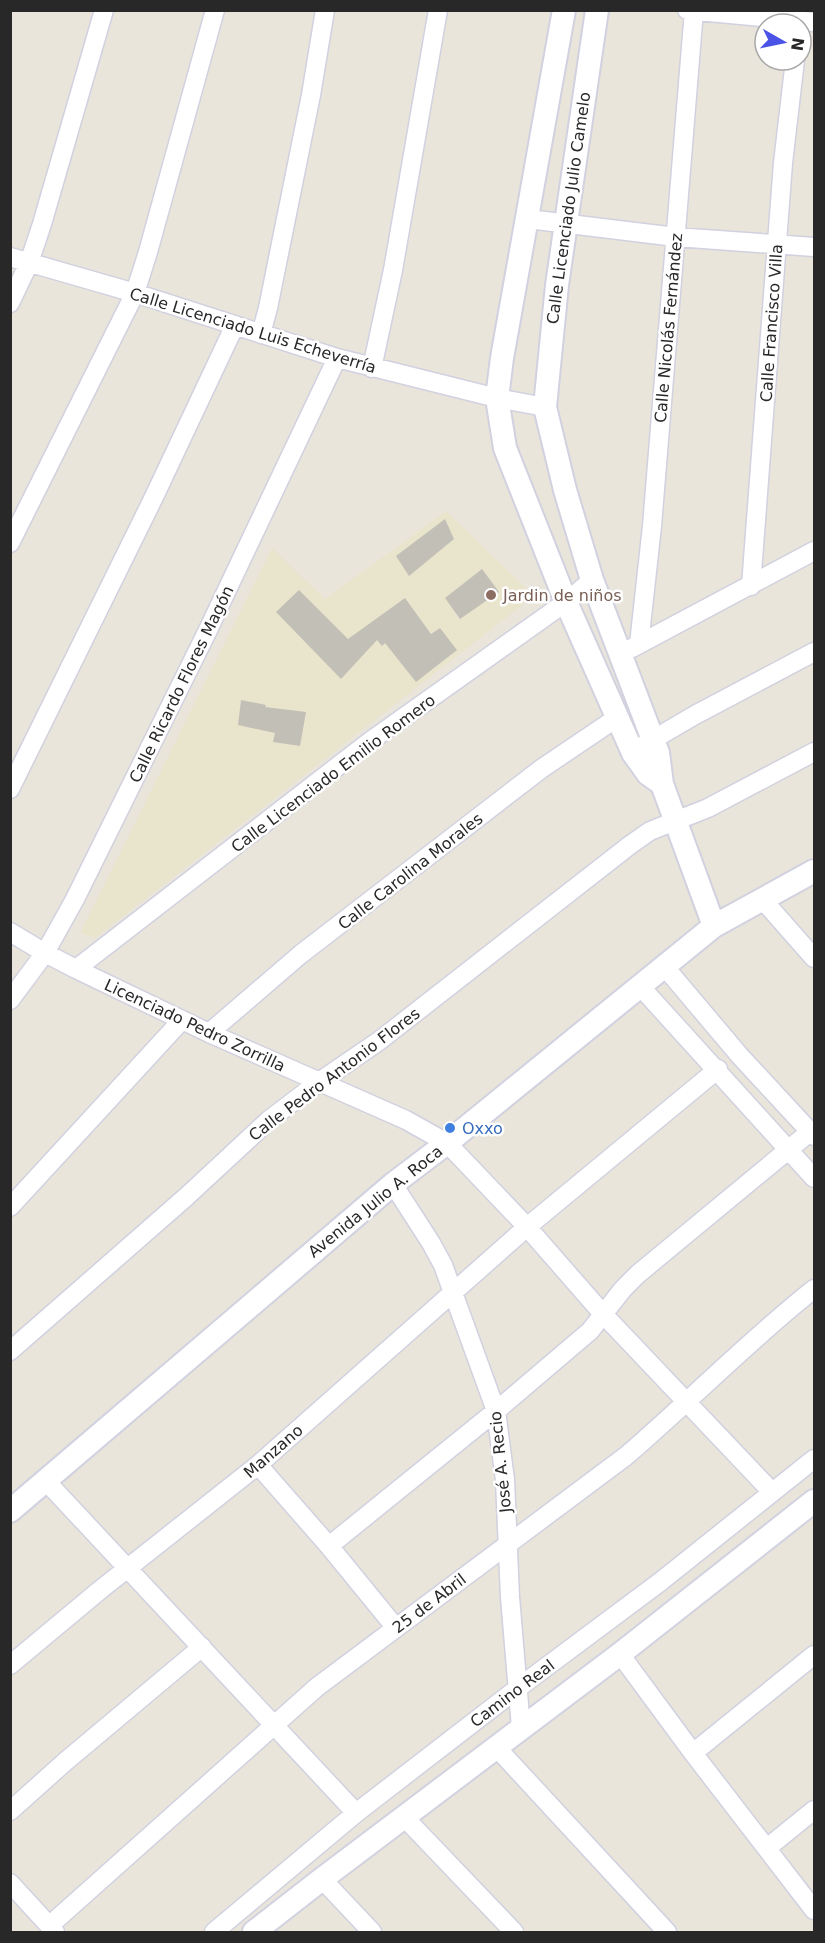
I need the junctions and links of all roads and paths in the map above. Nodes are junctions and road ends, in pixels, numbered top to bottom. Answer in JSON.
{"nodes":[{"id":1,"x":104,"y":10,"type":"edge"},
{"id":2,"x":215,"y":10,"type":"edge"},
{"id":3,"x":325,"y":10,"type":"edge"},
{"id":4,"x":438,"y":10,"type":"edge"},
{"id":5,"x":564,"y":10,"type":"edge"},
{"id":6,"x":597,"y":10,"type":"edge"},
{"id":7,"x":687,"y":10,"type":"edge"},
{"id":8,"x":694,"y":11,"type":"edge"},
{"id":9,"x":753,"y":15,"type":"edge"},
{"id":10,"x":794,"y":72,"type":"edge"},
{"id":11,"x":528,"y":219,"type":"junction"},
{"id":12,"x":566,"y":225,"type":"junction"},
{"id":13,"x":676,"y":237,"type":"junction"},
{"id":14,"x":777,"y":243,"type":"junction"},
{"id":15,"x":814,"y":247,"type":"edge"},
{"id":16,"x":10,"y":257,"type":"edge"},
{"id":17,"x":29,"y":263,"type":"junction"},
{"id":18,"x":135,"y":293,"type":"junction"},
{"id":19,"x":10,"y":303,"type":"edge"},
{"id":20,"x":235,"y":325,"type":"junction"},
{"id":21,"x":261,"y":334,"type":"junction"},
{"id":22,"x":337,"y":358,"type":"junction"},
{"id":23,"x":372,"y":368,"type":"junction"},
{"id":24,"x":497,"y":398,"type":"junction"},
{"id":25,"x":545,"y":407,"type":"junction"},
{"id":26,"x":10,"y":543,"type":"edge"},
{"id":27,"x":814,"y":551,"type":"edge"},
{"id":28,"x":592,"y":580,"type":"junction"},
{"id":29,"x":751,"y":586,"type":"junction"},
{"id":30,"x":566,"y":602,"type":"junction"},
{"id":31,"x":630,"y":649,"type":"junction"},
{"id":32,"x":814,"y":652,"type":"edge"},
{"id":33,"x":618,"y":717,"type":"junction"},
{"id":34,"x":653,"y":738,"type":"junction"},
{"id":35,"x":814,"y":752,"type":"edge"},
{"id":36,"x":633,"y":753,"type":"junction"},
{"id":37,"x":662,"y":784,"type":"junction"},
{"id":38,"x":10,"y":789,"type":"edge"},
{"id":39,"x":675,"y":821,"type":"junction"},
{"id":40,"x":814,"y":871,"type":"edge"},
{"id":41,"x":762,"y":899,"type":"junction"},
{"id":42,"x":714,"y":926,"type":"junction"},
{"id":43,"x":10,"y":932,"type":"edge"},
{"id":44,"x":45,"y":953,"type":"junction"},
{"id":45,"x":814,"y":958,"type":"edge"},
{"id":46,"x":664,"y":966,"type":"junction"},
{"id":47,"x":76,"y":969,"type":"junction"},
{"id":48,"x":639,"y":985,"type":"junction"},
{"id":49,"x":10,"y":1000,"type":"edge"},
{"id":50,"x":182,"y":1020,"type":"junction"},
{"id":51,"x":210,"y":1033,"type":"junction"},
{"id":52,"x":718,"y":1069,"type":"junction"},
{"id":53,"x":319,"y":1082,"type":"junction"},
{"id":54,"x":813,"y":1134,"type":"edge"},
{"id":55,"x":447,"y":1143,"type":"junction"},
{"id":56,"x":789,"y":1150,"type":"junction"},
{"id":57,"x":814,"y":1178,"type":"edge"},
{"id":58,"x":393,"y":1184,"type":"junction"},
{"id":59,"x":10,"y":1207,"type":"edge"},
{"id":60,"x":527,"y":1227,"type":"junction"},
{"id":61,"x":814,"y":1289,"type":"edge"},
{"id":62,"x":453,"y":1292,"type":"junction"},
{"id":63,"x":603,"y":1314,"type":"junction"},
{"id":64,"x":10,"y":1351,"type":"edge"},
{"id":65,"x":687,"y":1401,"type":"junction"},
{"id":66,"x":496,"y":1411,"type":"junction"},
{"id":67,"x":814,"y":1459,"type":"edge"},
{"id":68,"x":258,"y":1465,"type":"junction"},
{"id":69,"x":45,"y":1480,"type":"junction"},
{"id":70,"x":772,"y":1492,"type":"junction"},
{"id":71,"x":814,"y":1501,"type":"edge"},
{"id":72,"x":13,"y":1504,"type":"edge"},
{"id":73,"x":508,"y":1543,"type":"junction"},
{"id":74,"x":329,"y":1546,"type":"junction"},
{"id":75,"x":128,"y":1569,"type":"junction"},
{"id":76,"x":396,"y":1628,"type":"junction"},
{"id":77,"x":202,"y":1647,"type":"junction"},
{"id":78,"x":620,"y":1654,"type":"junction"},
{"id":79,"x":814,"y":1655,"type":"edge"},
{"id":80,"x":10,"y":1665,"type":"edge"},
{"id":81,"x":518,"y":1688,"type":"junction"},
{"id":82,"x":275,"y":1726,"type":"junction"},
{"id":83,"x":522,"y":1728,"type":"junction"},
{"id":84,"x":497,"y":1748,"type":"junction"},
{"id":85,"x":693,"y":1753,"type":"junction"},
{"id":86,"x":814,"y":1810,"type":"edge"},
{"id":87,"x":10,"y":1811,"type":"edge"},
{"id":88,"x":356,"y":1813,"type":"junction"},
{"id":89,"x":405,"y":1818,"type":"junction"},
{"id":90,"x":767,"y":1848,"type":"junction"},
{"id":91,"x":322,"y":1879,"type":"junction"},
{"id":92,"x":10,"y":1883,"type":"edge"},
{"id":93,"x":814,"y":1910,"type":"edge"},
{"id":94,"x":52,"y":1929,"type":"edge"},
{"id":95,"x":214,"y":1932,"type":"edge"},
{"id":96,"x":254,"y":1932,"type":"edge"},
{"id":97,"x":372,"y":1932,"type":"edge"},
{"id":98,"x":514,"y":1932,"type":"edge"},
{"id":99,"x":667,"y":1932,"type":"edge"}],
"edges":[{"from":1,"to":17,"type":"street"},
{"from":2,"to":18,"type":"street"},
{"from":3,"to":21,"type":"street"},
{"from":4,"to":23,"type":"street"},
{"from":5,"to":11,"type":"street","name":"Calle Licenciado Julio Camelo"},
{"from":6,"to":12,"type":"street","name":"Calle Licenciado Julio Camelo"},
{"from":7,"to":8,"type":"street"},
{"from":8,"to":9,"type":"street"},
{"from":8,"to":13,"type":"street","name":"Calle Nicolás Fernández"},
{"from":10,"to":14,"type":"street","name":"Calle Francisco Villa"},
{"from":11,"to":12,"type":"street"},
{"from":11,"to":24,"type":"street","name":"Calle Licenciado Julio Camelo"},
{"from":12,"to":13,"type":"street"},
{"from":12,"to":25,"type":"street","name":"Calle Licenciado Julio Camelo"},
{"from":13,"to":14,"type":"street"},
{"from":13,"to":31,"type":"street","name":"Calle Nicolás Fernández"},
{"from":14,"to":15,"type":"street"},
{"from":14,"to":29,"type":"street","name":"Calle Francisco Villa"},
{"from":16,"to":17,"type":"street","name":"Calle Licenciado Luis Echeverría"},
{"from":17,"to":18,"type":"street","name":"Calle Licenciado Luis Echeverría"},
{"from":17,"to":19,"type":"street"},
{"from":18,"to":20,"type":"street","name":"Calle Licenciado Luis Echeverría"},
{"from":18,"to":26,"type":"street"},
{"from":20,"to":21,"type":"street","name":"Calle Licenciado Luis Echeverría"},
{"from":20,"to":38,"type":"street"},
{"from":21,"to":22,"type":"street","name":"Calle Licenciado Luis Echeverría"},
{"from":22,"to":23,"type":"street","name":"Calle Licenciado Luis Echeverría"},
{"from":22,"to":44,"type":"street","name":"Calle Ricardo Flores Magón"},
{"from":23,"to":24,"type":"street","name":"Calle Licenciado Luis Echeverría"},
{"from":24,"to":25,"type":"street","name":"Calle Licenciado Luis Echeverría"},
{"from":24,"to":30,"type":"street"},
{"from":25,"to":28,"type":"street"},
{"from":27,"to":29,"type":"street"},
{"from":28,"to":30,"type":"street","name":"Calle Licenciado Emilio Romero"},
{"from":28,"to":31,"type":"street"},
{"from":29,"to":31,"type":"street"},
{"from":30,"to":33,"type":"street"},
{"from":30,"to":47,"type":"street","name":"Calle Licenciado Emilio Romero"},
{"from":31,"to":34,"type":"street"},
{"from":32,"to":34,"type":"street"},
{"from":33,"to":36,"type":"street"},
{"from":33,"to":51,"type":"street","name":"Calle Carolina Morales"},
{"from":34,"to":36,"type":"street"},
{"from":34,"to":37,"type":"street"},
{"from":35,"to":39,"type":"street","name":"Calle Pedro Antonio Flores"},
{"from":36,"to":37,"type":"street"},
{"from":37,"to":39,"type":"street"},
{"from":39,"to":42,"type":"street"},
{"from":39,"to":53,"type":"street","name":"Calle Pedro Antonio Flores"},
{"from":40,"to":41,"type":"street","name":"Avenida Julio A. Roca"},
{"from":41,"to":42,"type":"street","name":"Avenida Julio A. Roca"},
{"from":41,"to":45,"type":"street"},
{"from":42,"to":46,"type":"street","name":"Avenida Julio A. Roca"},
{"from":43,"to":44,"type":"street","name":"Licenciado Pedro Zorrilla"},
{"from":44,"to":47,"type":"street","name":"Licenciado Pedro Zorrilla"},
{"from":44,"to":49,"type":"street","name":"Calle Ricardo Flores Magón"},
{"from":46,"to":48,"type":"street","name":"Avenida Julio A. Roca"},
{"from":46,"to":54,"type":"street"},
{"from":47,"to":50,"type":"street","name":"Licenciado Pedro Zorrilla"},
{"from":48,"to":52,"type":"street"},
{"from":48,"to":55,"type":"street","name":"Avenida Julio A. Roca"},
{"from":50,"to":51,"type":"street","name":"Licenciado Pedro Zorrilla"},
{"from":50,"to":59,"type":"street"},
{"from":51,"to":53,"type":"street","name":"Licenciado Pedro Zorrilla"},
{"from":52,"to":56,"type":"street"},
{"from":52,"to":60,"type":"street","name":"Manzano"},
{"from":53,"to":55,"type":"street","name":"Licenciado Pedro Zorrilla"},
{"from":53,"to":64,"type":"street","name":"Calle Pedro Antonio Flores"},
{"from":54,"to":56,"type":"street"},
{"from":55,"to":58,"type":"street","name":"Avenida Julio A. Roca"},
{"from":55,"to":60,"type":"street","name":"Licenciado Pedro Zorrilla"},
{"from":56,"to":57,"type":"street"},
{"from":56,"to":63,"type":"street"},
{"from":58,"to":62,"type":"street","name":"José A. Recio"},
{"from":58,"to":69,"type":"street","name":"Avenida Julio A. Roca"},
{"from":60,"to":62,"type":"street","name":"Manzano"},
{"from":60,"to":63,"type":"street","name":"Licenciado Pedro Zorrilla"},
{"from":61,"to":65,"type":"street","name":"25 de Abril"},
{"from":62,"to":66,"type":"street","name":"José A. Recio"},
{"from":62,"to":68,"type":"street","name":"Manzano"},
{"from":63,"to":65,"type":"street","name":"Licenciado Pedro Zorrilla"},
{"from":63,"to":66,"type":"street"},
{"from":65,"to":70,"type":"street","name":"Licenciado Pedro Zorrilla"},
{"from":65,"to":73,"type":"street","name":"25 de Abril"},
{"from":66,"to":73,"type":"street","name":"José A. Recio"},
{"from":66,"to":74,"type":"street"},
{"from":67,"to":70,"type":"street","name":"Camino Real"},
{"from":68,"to":74,"type":"street"},
{"from":68,"to":75,"type":"street","name":"Manzano"},
{"from":69,"to":72,"type":"street","name":"Avenida Julio A. Roca"},
{"from":69,"to":75,"type":"street"},
{"from":70,"to":81,"type":"street","name":"Camino Real"},
{"from":71,"to":78,"type":"street","name":"Camino Real"},
{"from":73,"to":76,"type":"street","name":"25 de Abril"},
{"from":73,"to":81,"type":"street","name":"José A. Recio"},
{"from":74,"to":76,"type":"street"},
{"from":75,"to":77,"type":"street"},
{"from":75,"to":80,"type":"street","name":"Manzano"},
{"from":76,"to":82,"type":"street","name":"25 de Abril"},
{"from":77,"to":82,"type":"street"},
{"from":77,"to":87,"type":"street"},
{"from":78,"to":83,"type":"street","name":"Camino Real"},
{"from":78,"to":85,"type":"street"},
{"from":79,"to":85,"type":"street"},
{"from":81,"to":83,"type":"street","name":"José A. Recio"},
{"from":81,"to":88,"type":"street","name":"Camino Real"},
{"from":82,"to":88,"type":"street"},
{"from":82,"to":94,"type":"street","name":"25 de Abril"},
{"from":83,"to":84,"type":"street","name":"Camino Real"},
{"from":84,"to":89,"type":"street","name":"Camino Real"},
{"from":84,"to":99,"type":"street"},
{"from":85,"to":90,"type":"street"},
{"from":86,"to":90,"type":"street"},
{"from":88,"to":95,"type":"street","name":"Camino Real"},
{"from":89,"to":91,"type":"street","name":"Camino Real"},
{"from":89,"to":98,"type":"street"},
{"from":90,"to":93,"type":"street"},
{"from":91,"to":96,"type":"street","name":"Camino Real"},
{"from":91,"to":97,"type":"street"},
{"from":92,"to":94,"type":"street"}]}
